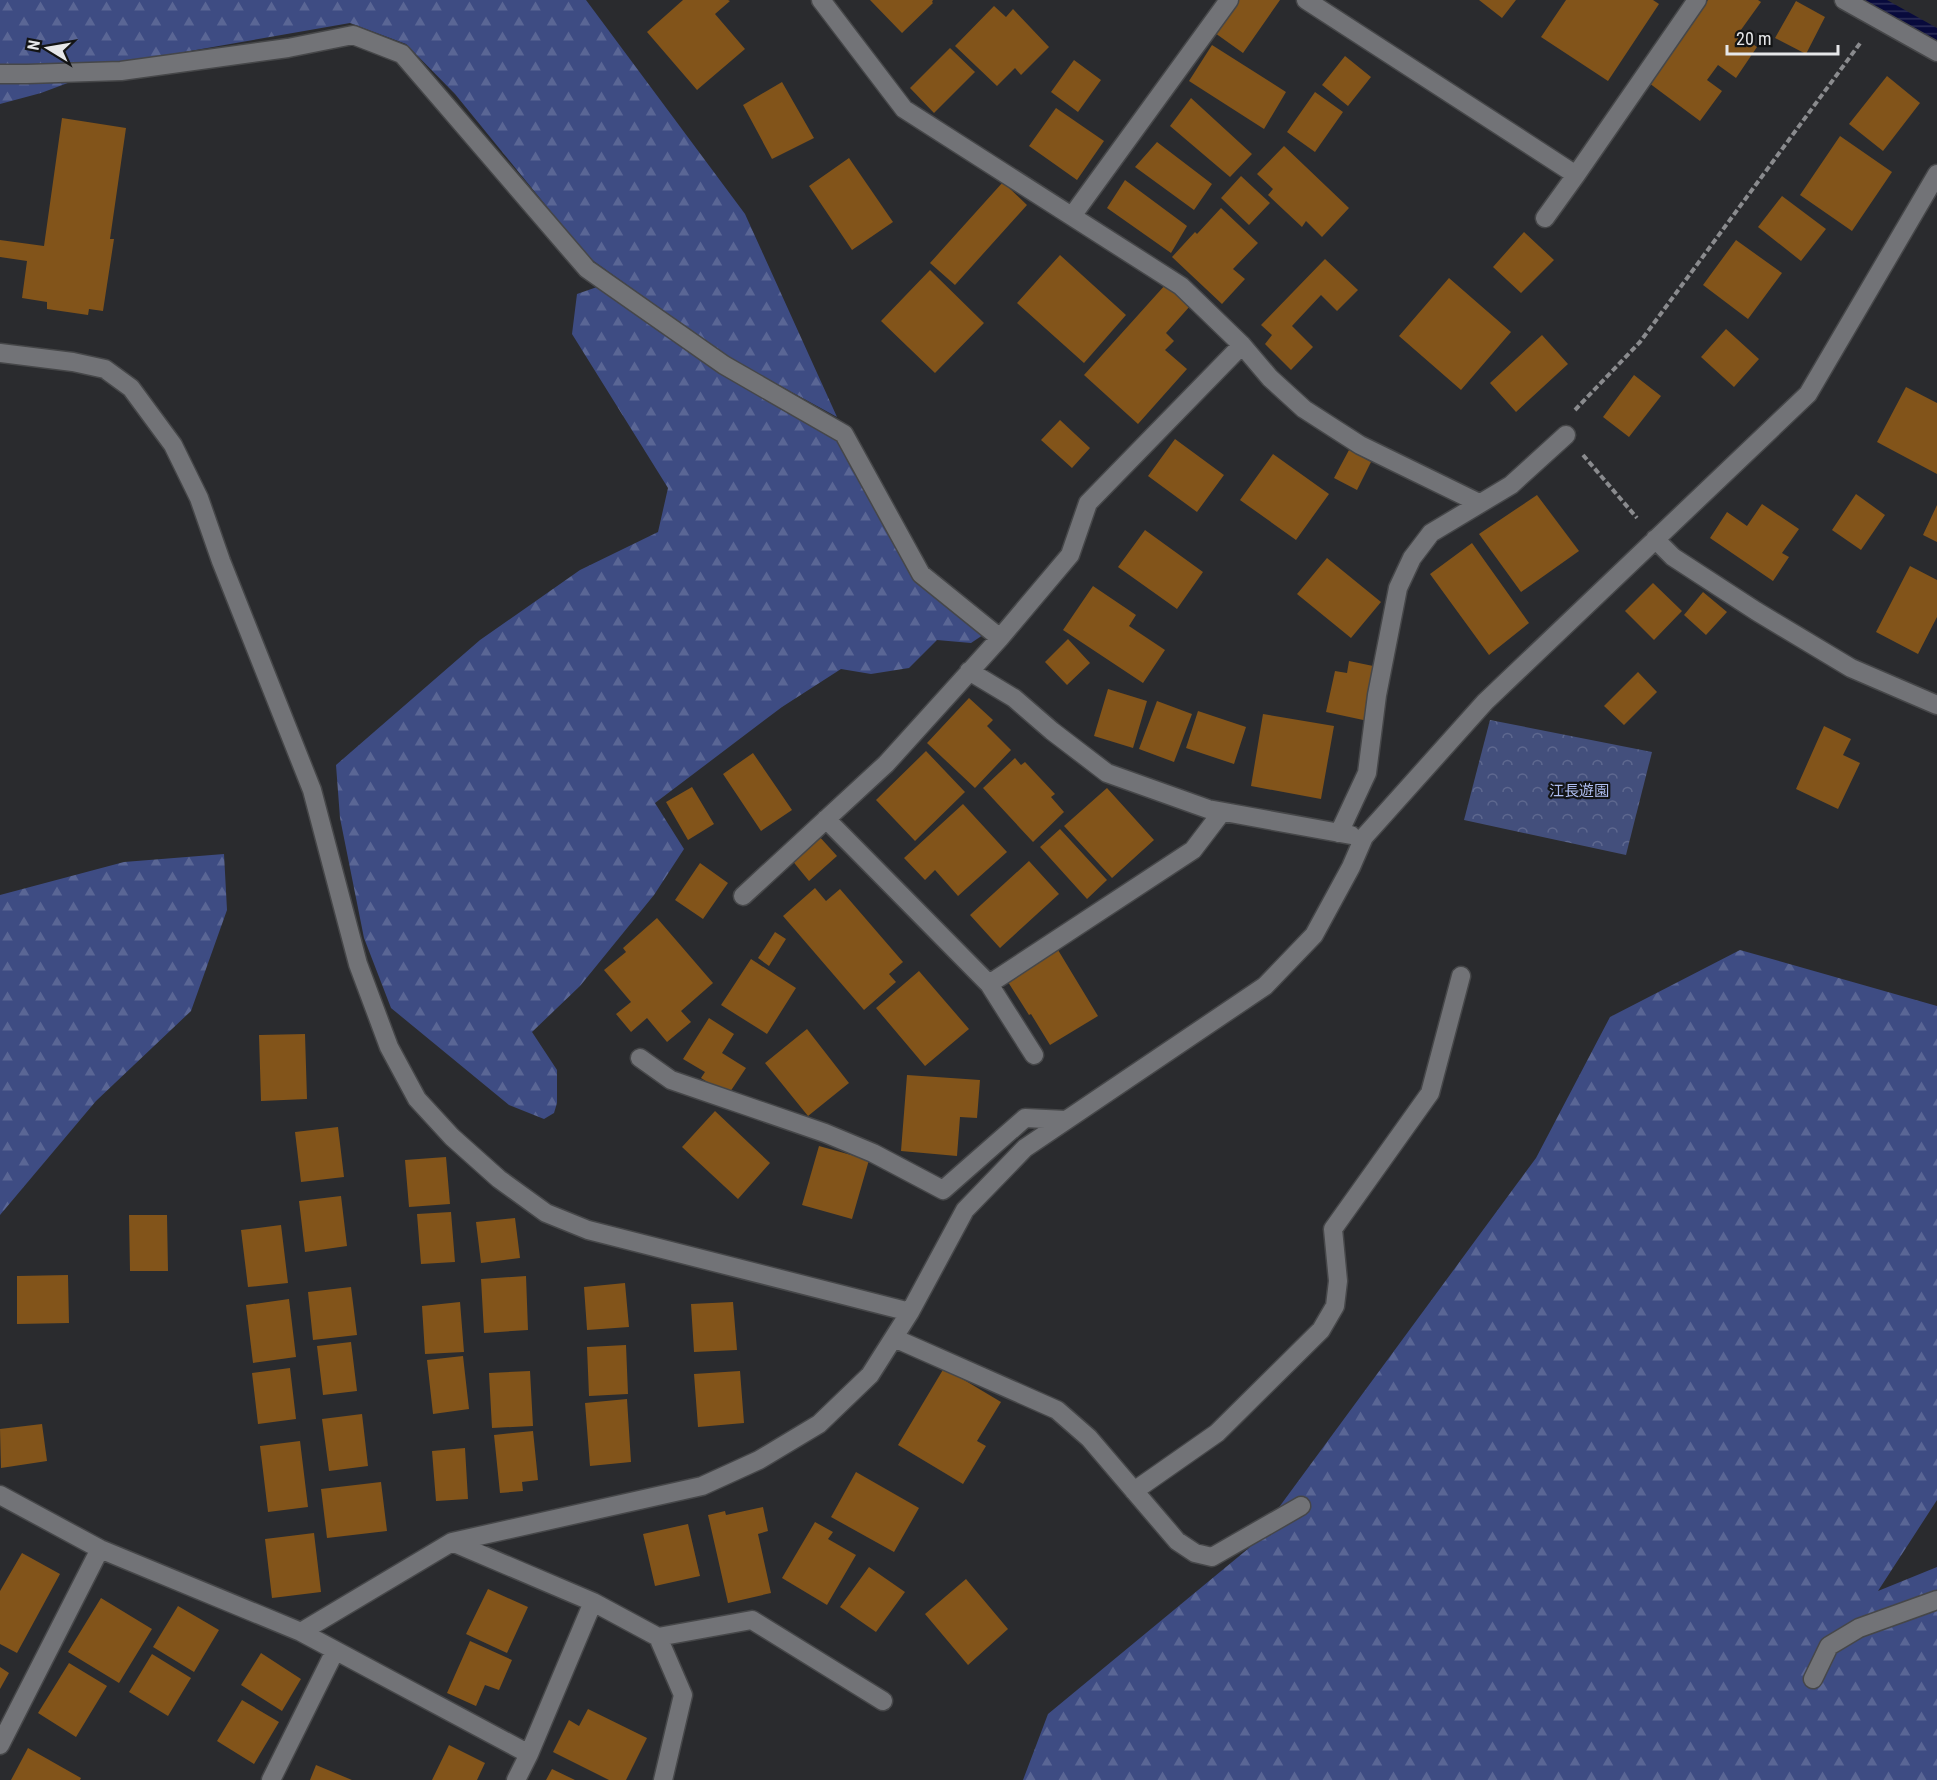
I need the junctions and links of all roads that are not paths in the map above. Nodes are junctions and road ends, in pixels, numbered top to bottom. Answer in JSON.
{"nodes":[{"id":1,"x":822,"y":0,"type":"edge"},
{"id":2,"x":1229,"y":0,"type":"edge"},
{"id":3,"x":1306,"y":0,"type":"edge"},
{"id":4,"x":1696,"y":0,"type":"edge"},
{"id":5,"x":1844,"y":0,"type":"edge"},
{"id":6,"x":1937,"y":52,"type":"edge"},
{"id":7,"x":0,"y":74,"type":"edge"},
{"id":8,"x":1937,"y":174,"type":"edge"},
{"id":9,"x":1576,"y":175,"type":"junction"},
{"id":10,"x":1072,"y":216,"type":"junction"},
{"id":11,"x":1545,"y":218,"type":"dead end"},
{"id":12,"x":1242,"y":345,"type":"junction"},
{"id":13,"x":0,"y":353,"type":"edge"},
{"id":14,"x":1566,"y":435,"type":"road end"},
{"id":15,"x":1479,"y":503,"type":"junction"},
{"id":16,"x":1655,"y":539,"type":"junction"},
{"id":17,"x":1000,"y":638,"type":"junction"},
{"id":18,"x":969,"y":671,"type":"junction"},
{"id":19,"x":1937,"y":705,"type":"edge"},
{"id":20,"x":1222,"y":812,"type":"junction"},
{"id":21,"x":826,"y":819,"type":"junction"},
{"id":22,"x":1339,"y":833,"type":"junction"},
{"id":23,"x":1364,"y":837,"type":"junction"},
{"id":24,"x":743,"y":896,"type":"dead end"},
{"id":25,"x":1461,"y":976,"type":"dead end"},
{"id":26,"x":989,"y":984,"type":"junction"},
{"id":27,"x":1034,"y":1055,"type":"dead end"},
{"id":28,"x":640,"y":1058,"type":"dead end"},
{"id":29,"x":1066,"y":1120,"type":"junction"},
{"id":30,"x":910,"y":1312,"type":"junction"},
{"id":31,"x":894,"y":1338,"type":"junction"},
{"id":32,"x":1134,"y":1491,"type":"junction"},
{"id":33,"x":0,"y":1496,"type":"edge"},
{"id":34,"x":1301,"y":1506,"type":"dead end"},
{"id":35,"x":452,"y":1542,"type":"junction"},
{"id":36,"x":100,"y":1548,"type":"junction"},
{"id":37,"x":1937,"y":1600,"type":"edge"},
{"id":38,"x":593,"y":1602,"type":"junction"},
{"id":39,"x":301,"y":1632,"type":"junction"},
{"id":40,"x":658,"y":1637,"type":"junction"},
{"id":41,"x":335,"y":1651,"type":"junction"},
{"id":42,"x":1813,"y":1679,"type":"dead end"},
{"id":43,"x":883,"y":1701,"type":"dead end"},
{"id":44,"x":0,"y":1745,"type":"edge"},
{"id":45,"x":529,"y":1754,"type":"junction"},
{"id":46,"x":271,"y":1780,"type":"edge"},
{"id":47,"x":516,"y":1780,"type":"edge"},
{"id":48,"x":663,"y":1780,"type":"edge"}],
"edges":[{"from":1,"to":10,"type":"street"},
{"from":2,"to":10,"type":"street"},
{"from":3,"to":9,"type":"street"},
{"from":4,"to":9,"type":"street"},
{"from":5,"to":6,"type":"street"},
{"from":7,"to":17,"type":"street"},
{"from":8,"to":16,"type":"street"},
{"from":9,"to":11,"type":"street"},
{"from":10,"to":12,"type":"street"},
{"from":12,"to":15,"type":"street"},
{"from":12,"to":17,"type":"street"},
{"from":13,"to":30,"type":"street"},
{"from":14,"to":15,"type":"street"},
{"from":15,"to":22,"type":"street"},
{"from":16,"to":19,"type":"street"},
{"from":16,"to":23,"type":"street"},
{"from":17,"to":18,"type":"street"},
{"from":18,"to":20,"type":"street"},
{"from":18,"to":21,"type":"street"},
{"from":20,"to":22,"type":"street"},
{"from":20,"to":26,"type":"street"},
{"from":21,"to":24,"type":"street"},
{"from":21,"to":26,"type":"street"},
{"from":22,"to":23,"type":"street"},
{"from":23,"to":29,"type":"street"},
{"from":25,"to":32,"type":"street"},
{"from":26,"to":27,"type":"street"},
{"from":28,"to":29,"type":"street"},
{"from":29,"to":30,"type":"street"},
{"from":30,"to":31,"type":"street"},
{"from":31,"to":32,"type":"street"},
{"from":31,"to":35,"type":"street"},
{"from":32,"to":34,"type":"street"},
{"from":33,"to":36,"type":"street"},
{"from":35,"to":38,"type":"street"},
{"from":35,"to":39,"type":"street"},
{"from":36,"to":39,"type":"street"},
{"from":36,"to":44,"type":"street"},
{"from":37,"to":42,"type":"street"},
{"from":38,"to":40,"type":"street"},
{"from":38,"to":45,"type":"street"},
{"from":39,"to":41,"type":"street"},
{"from":40,"to":43,"type":"street"},
{"from":40,"to":48,"type":"street"},
{"from":41,"to":45,"type":"street"},
{"from":41,"to":46,"type":"street"},
{"from":45,"to":47,"type":"street"}]}
